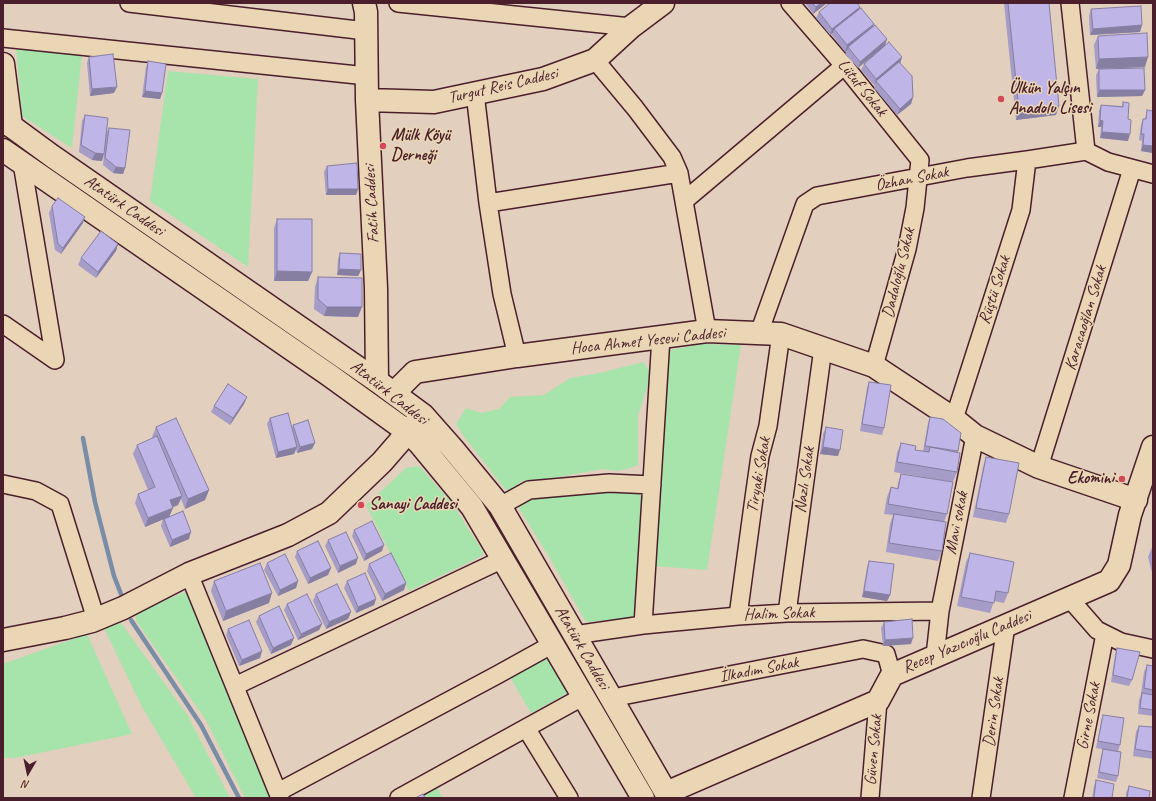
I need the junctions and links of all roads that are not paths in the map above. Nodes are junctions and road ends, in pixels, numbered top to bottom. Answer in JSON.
{"nodes":[{"id":1,"x":129,"y":3,"type":"edge"},
{"id":2,"x":364,"y":3,"type":"edge"},
{"id":3,"x":398,"y":3,"type":"edge"},
{"id":4,"x":663,"y":3,"type":"edge"},
{"id":5,"x":790,"y":3,"type":"edge"},
{"id":6,"x":1070,"y":3,"type":"edge"},
{"id":7,"x":631,"y":27,"type":"junction"},
{"id":8,"x":366,"y":31,"type":"junction"},
{"id":9,"x":3,"y":38,"type":"edge"},
{"id":10,"x":595,"y":60,"type":"junction"},
{"id":11,"x":3,"y":64,"type":"edge"},
{"id":12,"x":844,"y":65,"type":"junction"},
{"id":13,"x":367,"y":76,"type":"junction"},
{"id":14,"x":475,"y":93,"type":"junction"},
{"id":15,"x":368,"y":100,"type":"junction"},
{"id":16,"x":7,"y":123,"type":"edge"},
{"id":17,"x":3,"y":150,"type":"edge"},
{"id":18,"x":1086,"y":150,"type":"junction"},
{"id":19,"x":1027,"y":160,"type":"junction"},
{"id":20,"x":22,"y":163,"type":"junction"},
{"id":21,"x":1132,"y":168,"type":"junction"},
{"id":22,"x":679,"y":173,"type":"junction"},
{"id":23,"x":1153,"y":174,"type":"edge"},
{"id":24,"x":918,"y":178,"type":"junction"},
{"id":25,"x":684,"y":201,"type":"junction"},
{"id":26,"x":488,"y":203,"type":"junction"},
{"id":27,"x":3,"y":324,"type":"edge"},
{"id":28,"x":707,"y":331,"type":"junction"},
{"id":29,"x":759,"y":333,"type":"junction"},
{"id":30,"x":782,"y":334,"type":"junction"},
{"id":31,"x":661,"y":337,"type":"junction"},
{"id":32,"x":823,"y":348,"type":"junction"},
{"id":33,"x":517,"y":356,"type":"junction"},
{"id":34,"x":874,"y":366,"type":"junction"},
{"id":35,"x":385,"y":387,"type":"junction"},
{"id":36,"x":423,"y":415,"type":"junction"},
{"id":37,"x":954,"y":419,"type":"junction"},
{"id":38,"x":408,"y":432,"type":"junction"},
{"id":39,"x":975,"y":436,"type":"junction"},
{"id":40,"x":1153,"y":447,"type":"edge"},
{"id":41,"x":1039,"y":467,"type":"junction"},
{"id":42,"x":3,"y":484,"type":"edge"},
{"id":43,"x":652,"y":485,"type":"junction"},
{"id":44,"x":1136,"y":500,"type":"junction"},
{"id":45,"x":500,"y":506,"type":"junction"},
{"id":46,"x":503,"y":559,"type":"junction"},
{"id":47,"x":189,"y":574,"type":"junction"},
{"id":48,"x":1069,"y":598,"type":"junction"},
{"id":49,"x":940,"y":611,"type":"junction"},
{"id":50,"x":787,"y":612,"type":"junction"},
{"id":51,"x":738,"y":616,"type":"junction"},
{"id":52,"x":92,"y":620,"type":"junction"},
{"id":53,"x":643,"y":625,"type":"junction"},
{"id":54,"x":1006,"y":625,"type":"junction"},
{"id":55,"x":1105,"y":634,"type":"junction"},
{"id":56,"x":574,"y":635,"type":"junction"},
{"id":57,"x":3,"y":640,"type":"edge"},
{"id":58,"x":553,"y":644,"type":"junction"},
{"id":59,"x":1153,"y":649,"type":"edge"},
{"id":60,"x":935,"y":656,"type":"junction"},
{"id":61,"x":892,"y":675,"type":"junction"},
{"id":62,"x":236,"y":686,"type":"junction"},
{"id":63,"x":584,"y":696,"type":"junction"},
{"id":64,"x":878,"y":701,"type":"junction"},
{"id":65,"x":613,"y":702,"type":"junction"},
{"id":66,"x":526,"y":728,"type":"junction"},
{"id":67,"x":279,"y":795,"type":"edge"},
{"id":68,"x":667,"y":795,"type":"edge"},
{"id":69,"x":399,"y":798,"type":"edge"},
{"id":70,"x":569,"y":798,"type":"edge"},
{"id":71,"x":644,"y":798,"type":"edge"},
{"id":72,"x":870,"y":798,"type":"edge"},
{"id":73,"x":981,"y":798,"type":"edge"},
{"id":74,"x":1073,"y":798,"type":"edge"}],
"edges":[{"from":1,"to":8,"type":"street"},
{"from":2,"to":8,"type":"street","name":"Fatih Caddesi"},
{"from":3,"to":7,"type":"street"},
{"from":4,"to":7,"type":"street","name":"Turgut Reis Caddesi"},
{"from":5,"to":12,"type":"street","name":"Lütuf Sokak"},
{"from":6,"to":18,"type":"street"},
{"from":7,"to":10,"type":"street","name":"Turgut Reis Caddesi"},
{"from":8,"to":13,"type":"street","name":"Fatih Caddesi"},
{"from":9,"to":13,"type":"street"},
{"from":10,"to":14,"type":"street","name":"Turgut Reis Caddesi"},
{"from":10,"to":22,"type":"street"},
{"from":11,"to":16,"type":"street"},
{"from":12,"to":24,"type":"street","name":"Lütuf Sokak"},
{"from":12,"to":25,"type":"street"},
{"from":13,"to":15,"type":"street","name":"Fatih Caddesi"},
{"from":14,"to":15,"type":"street","name":"Turgut Reis Caddesi"},
{"from":14,"to":26,"type":"street"},
{"from":15,"to":35,"type":"street","name":"Fatih Caddesi"},
{"from":16,"to":35,"type":"street","name":"Atatürk Caddesi"},
{"from":17,"to":20,"type":"street"},
{"from":18,"to":19,"type":"street","name":"Özhan Sokak"},
{"from":18,"to":21,"type":"street"},
{"from":19,"to":24,"type":"street","name":"Özhan Sokak"},
{"from":19,"to":37,"type":"street","name":"Rüştü Sokak"},
{"from":20,"to":27,"type":"street"},
{"from":20,"to":38,"type":"street"},
{"from":21,"to":23,"type":"street"},
{"from":21,"to":41,"type":"street","name":"Karacaoğlan Sokak"},
{"from":22,"to":25,"type":"street"},
{"from":22,"to":26,"type":"street"},
{"from":24,"to":29,"type":"street","name":"Özhan Sokak"},
{"from":24,"to":34,"type":"street","name":"Dadaloğlu Sokak"},
{"from":25,"to":28,"type":"street"},
{"from":26,"to":33,"type":"street"},
{"from":28,"to":29,"type":"street","name":"Hoca Ahmet Yesevi Caddesi"},
{"from":28,"to":31,"type":"street","name":"Hoca Ahmet Yesevi Caddesi"},
{"from":29,"to":30,"type":"street","name":"Hoca Ahmet Yesevi Caddesi"},
{"from":30,"to":32,"type":"street","name":"Hoca Ahmet Yesevi Caddesi"},
{"from":30,"to":51,"type":"street","name":"Tiryaki Sokak"},
{"from":31,"to":33,"type":"street","name":"Hoca Ahmet Yesevi Caddesi"},
{"from":31,"to":43,"type":"street"},
{"from":32,"to":34,"type":"street","name":"Hoca Ahmet Yesevi Caddesi"},
{"from":32,"to":50,"type":"street","name":"Nazlı Sokak"},
{"from":33,"to":35,"type":"street","name":"Hoca Ahmet Yesevi Caddesi"},
{"from":34,"to":37,"type":"street","name":"Hoca Ahmet Yesevi Caddesi"},
{"from":35,"to":36,"type":"street","name":"Atatürk Caddesi"},
{"from":36,"to":38,"type":"street"},
{"from":36,"to":45,"type":"street","name":"Atatürk Caddesi"},
{"from":37,"to":39,"type":"street","name":"Hoca Ahmet Yesevi Caddesi"},
{"from":38,"to":46,"type":"street"},
{"from":38,"to":47,"type":"street"},
{"from":39,"to":41,"type":"street","name":"Hoca Ahmet Yesevi Caddesi"},
{"from":39,"to":49,"type":"street","name":"Mavi sokak"},
{"from":40,"to":44,"type":"street","name":"Recep Yazıcıoğlu Caddesi"},
{"from":41,"to":44,"type":"street","name":"Hoca Ahmet Yesevi Caddesi"},
{"from":42,"to":52,"type":"street"},
{"from":43,"to":45,"type":"street"},
{"from":43,"to":53,"type":"street"},
{"from":44,"to":48,"type":"street","name":"Recep Yazıcıoğlu Caddesi"},
{"from":45,"to":56,"type":"street","name":"Atatürk Caddesi"},
{"from":46,"to":58,"type":"street"},
{"from":46,"to":62,"type":"street"},
{"from":47,"to":52,"type":"street"},
{"from":47,"to":62,"type":"street"},
{"from":48,"to":54,"type":"street","name":"Recep Yazıcıoğlu Caddesi"},
{"from":48,"to":55,"type":"street"},
{"from":49,"to":50,"type":"street","name":"Halim Sokak"},
{"from":49,"to":60,"type":"street"},
{"from":50,"to":51,"type":"street","name":"Halim Sokak"},
{"from":51,"to":53,"type":"street","name":"Halim Sokak"},
{"from":52,"to":57,"type":"street"},
{"from":53,"to":56,"type":"street","name":"Halim Sokak"},
{"from":54,"to":60,"type":"street","name":"Recep Yazıcıoğlu Caddesi"},
{"from":54,"to":73,"type":"street","name":"Derin Sokak"},
{"from":55,"to":59,"type":"street"},
{"from":55,"to":74,"type":"street","name":"Girne Sokak"},
{"from":56,"to":65,"type":"street","name":"Atatürk Caddesi"},
{"from":58,"to":63,"type":"street"},
{"from":58,"to":67,"type":"street"},
{"from":60,"to":61,"type":"street","name":"Recep Yazıcıoğlu Caddesi"},
{"from":61,"to":64,"type":"street","name":"Recep Yazıcıoğlu Caddesi"},
{"from":61,"to":65,"type":"street","name":"İlkadım Sokak"},
{"from":62,"to":67,"type":"street"},
{"from":63,"to":66,"type":"street"},
{"from":63,"to":71,"type":"street"},
{"from":64,"to":68,"type":"street"},
{"from":64,"to":72,"type":"street","name":"Güven Sokak"},
{"from":65,"to":68,"type":"street","name":"Atatürk Caddesi"},
{"from":66,"to":69,"type":"street"},
{"from":66,"to":70,"type":"street"}]}
